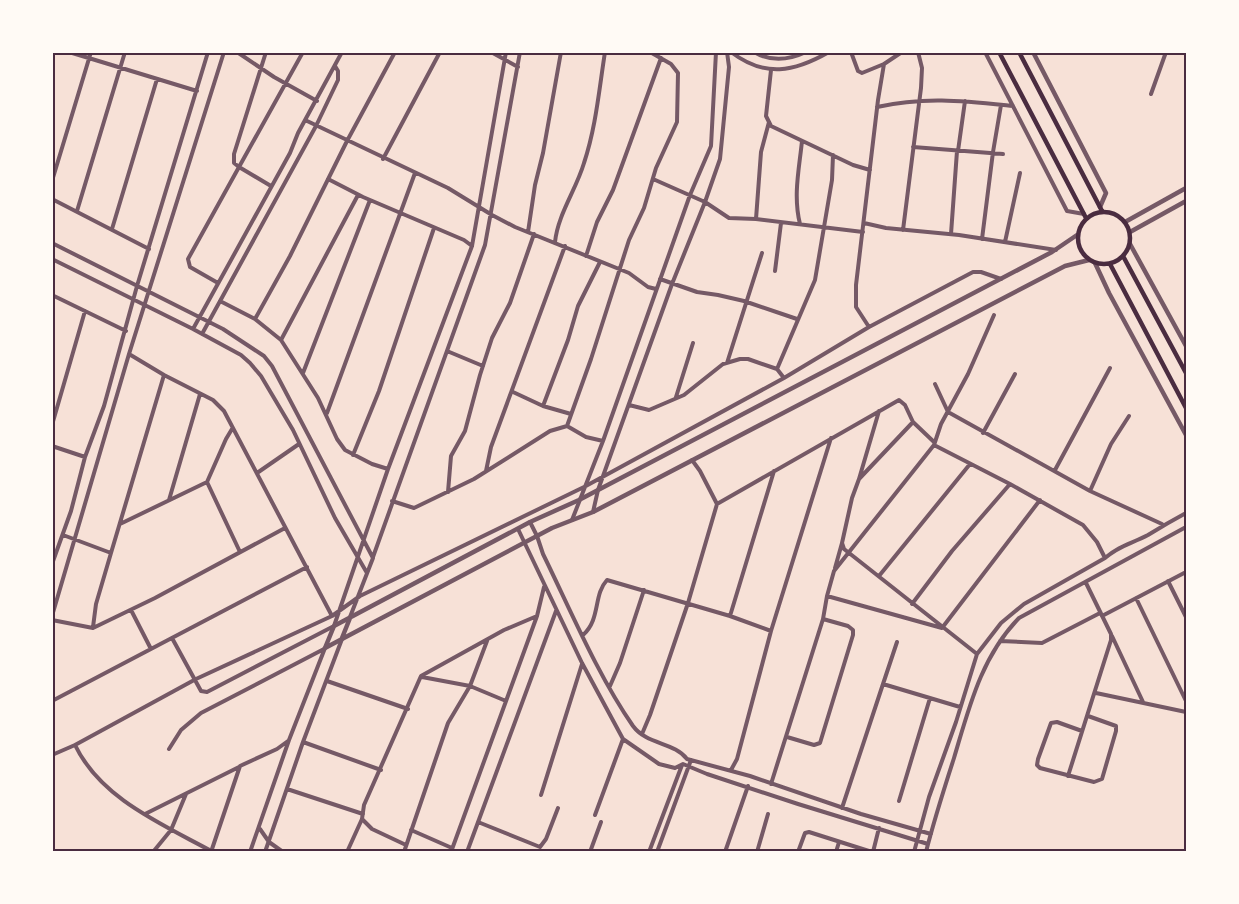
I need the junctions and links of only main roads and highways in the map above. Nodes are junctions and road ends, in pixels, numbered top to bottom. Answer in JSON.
{"nodes":[{"id":1,"x":999,"y":52,"type":"edge"},
{"id":2,"x":1019,"y":52,"type":"edge"},
{"id":3,"x":1101,"y":209,"type":"junction"},
{"id":4,"x":1085,"y":216,"type":"junction"},
{"id":5,"x":1123,"y":256,"type":"junction"},
{"id":6,"x":1110,"y":264,"type":"junction"},
{"id":7,"x":1186,"y":373,"type":"edge"},
{"id":8,"x":1186,"y":408,"type":"edge"}],
"edges":[{"from":1,"to":4,"type":"main road"},
{"from":2,"to":3,"type":"main road"},
{"from":3,"to":4,"type":"main road"},
{"from":3,"to":5,"type":"main road"},
{"from":4,"to":6,"type":"main road"},
{"from":5,"to":6,"type":"main road"},
{"from":5,"to":7,"type":"main road"},
{"from":6,"to":8,"type":"main road"}]}
